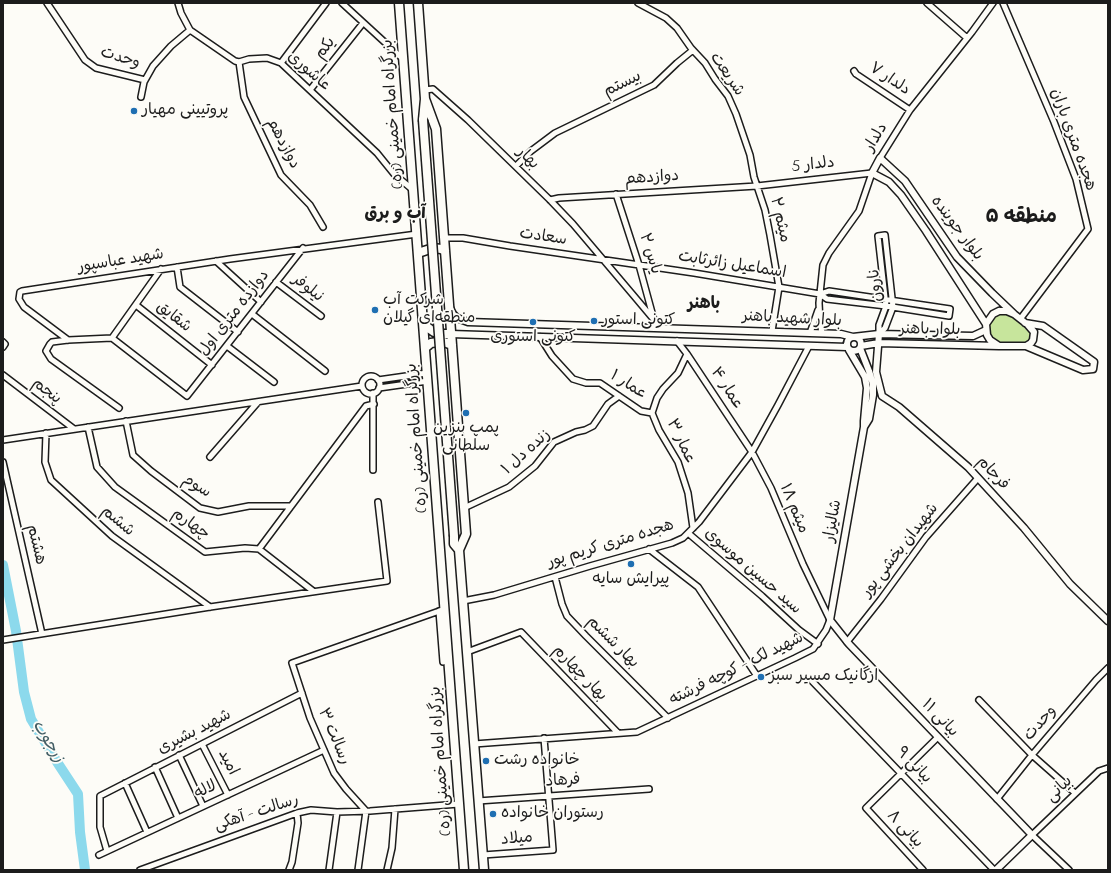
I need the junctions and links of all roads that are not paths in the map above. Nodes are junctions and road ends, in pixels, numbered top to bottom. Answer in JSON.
{"nodes":[{"id":1,"x":47,"y":3,"type":"edge"},
{"id":2,"x":178,"y":3,"type":"edge"},
{"id":3,"x":326,"y":3,"type":"edge"},
{"id":4,"x":342,"y":3,"type":"edge"},
{"id":5,"x":399,"y":3,"type":"edge"},
{"id":6,"x":418,"y":3,"type":"edge"},
{"id":7,"x":638,"y":3,"type":"edge"},
{"id":8,"x":927,"y":3,"type":"edge"},
{"id":9,"x":993,"y":3,"type":"edge"},
{"id":10,"x":1003,"y":3,"type":"edge"},
{"id":11,"x":363,"y":23,"type":"junction"},
{"id":12,"x":190,"y":30,"type":"junction"},
{"id":13,"x":967,"y":38,"type":"junction"},
{"id":14,"x":693,"y":50,"type":"junction"},
{"id":15,"x":404,"y":60,"type":"junction"},
{"id":16,"x":239,"y":62,"type":"junction"},
{"id":17,"x":281,"y":63,"type":"junction"},
{"id":18,"x":854,"y":71,"type":"dead end"},
{"id":19,"x":145,"y":80,"type":"junction"},
{"id":20,"x":310,"y":90,"type":"junction"},
{"id":21,"x":425,"y":90,"type":"junction"},
{"id":22,"x":141,"y":97,"type":"dead end"},
{"id":23,"x":425,"y":99,"type":"junction"},
{"id":24,"x":910,"y":110,"type":"junction"},
{"id":25,"x":880,"y":158,"type":"junction"},
{"id":26,"x":516,"y":166,"type":"junction"},
{"id":27,"x":872,"y":173,"type":"junction"},
{"id":28,"x":757,"y":186,"type":"junction"},
{"id":29,"x":413,"y":190,"type":"junction"},
{"id":30,"x":616,"y":194,"type":"junction"},
{"id":31,"x":550,"y":200,"type":"junction"},
{"id":32,"x":323,"y":227,"type":"dead end"},
{"id":33,"x":417,"y":234,"type":"junction"},
{"id":34,"x":444,"y":238,"type":"junction"},
{"id":35,"x":303,"y":248,"type":"junction"},
{"id":36,"x":445,"y":251,"type":"junction"},
{"id":37,"x":418,"y":253,"type":"junction"},
{"id":38,"x":603,"y":260,"type":"junction"},
{"id":39,"x":216,"y":261,"type":"junction"},
{"id":40,"x":639,"y":265,"type":"junction"},
{"id":41,"x":177,"y":267,"type":"junction"},
{"id":42,"x":161,"y":269,"type":"junction"},
{"id":43,"x":276,"y":282,"type":"junction"},
{"id":44,"x":779,"y":287,"type":"junction"},
{"id":45,"x":820,"y":294,"type":"junction"},
{"id":46,"x":885,"y":299,"type":"junction"},
{"id":47,"x":893,"y":300,"type":"junction"},
{"id":48,"x":261,"y":302,"type":"junction"},
{"id":49,"x":819,"y":303,"type":"junction"},
{"id":50,"x":136,"y":305,"type":"junction"},
{"id":51,"x":449,"y":305,"type":"junction"},
{"id":52,"x":886,"y":306,"type":"junction"},
{"id":53,"x":893,"y":307,"type":"junction"},
{"id":54,"x":252,"y":314,"type":"junction"},
{"id":55,"x":1014,"y":314,"type":"junction"},
{"id":56,"x":321,"y":316,"type":"dead end"},
{"id":57,"x":423,"y":317,"type":"junction"},
{"id":58,"x":1023,"y":320,"type":"junction"},
{"id":59,"x":450,"y":324,"type":"junction"},
{"id":60,"x":541,"y":324,"type":"junction"},
{"id":61,"x":579,"y":325,"type":"junction"},
{"id":62,"x":656,"y":325,"type":"junction"},
{"id":63,"x":986,"y":327,"type":"junction"},
{"id":64,"x":772,"y":331,"type":"junction"},
{"id":65,"x":238,"y":332,"type":"junction"},
{"id":66,"x":434,"y":332,"type":"junction"},
{"id":67,"x":810,"y":333,"type":"junction"},
{"id":68,"x":822,"y":333,"type":"junction"},
{"id":69,"x":451,"y":334,"type":"junction"},
{"id":70,"x":879,"y":334,"type":"junction"},
{"id":71,"x":540,"y":337,"type":"junction"},
{"id":72,"x":853,"y":337,"type":"junction"},
{"id":73,"x":112,"y":338,"type":"junction"},
{"id":74,"x":579,"y":338,"type":"junction"},
{"id":75,"x":68,"y":340,"type":"junction"},
{"id":76,"x":677,"y":341,"type":"junction"},
{"id":77,"x":3,"y":342,"type":"edge"},
{"id":78,"x":879,"y":343,"type":"junction"},
{"id":79,"x":452,"y":345,"type":"junction"},
{"id":80,"x":227,"y":346,"type":"junction"},
{"id":81,"x":809,"y":346,"type":"junction"},
{"id":82,"x":999,"y":346,"type":"junction"},
{"id":83,"x":1026,"y":346,"type":"junction"},
{"id":84,"x":3,"y":347,"type":"edge"},
{"id":85,"x":860,"y":347,"type":"junction"},
{"id":86,"x":425,"y":348,"type":"junction"},
{"id":87,"x":848,"y":349,"type":"junction"},
{"id":88,"x":687,"y":354,"type":"junction"},
{"id":89,"x":212,"y":365,"type":"junction"},
{"id":90,"x":325,"y":370,"type":"dead end"},
{"id":91,"x":3,"y":375,"type":"edge"},
{"id":92,"x":427,"y":377,"type":"junction"},
{"id":93,"x":378,"y":380,"type":"junction"},
{"id":94,"x":274,"y":382,"type":"dead end"},
{"id":95,"x":362,"y":386,"type":"junction"},
{"id":96,"x":379,"y":388,"type":"junction"},
{"id":97,"x":373,"y":394,"type":"junction"},
{"id":98,"x":870,"y":394,"type":"junction"},
{"id":99,"x":619,"y":396,"type":"junction"},
{"id":100,"x":882,"y":396,"type":"junction"},
{"id":101,"x":258,"y":402,"type":"junction"},
{"id":102,"x":374,"y":404,"type":"junction"},
{"id":103,"x":119,"y":408,"type":"dead end"},
{"id":104,"x":652,"y":413,"type":"junction"},
{"id":105,"x":126,"y":421,"type":"junction"},
{"id":106,"x":88,"y":427,"type":"junction"},
{"id":107,"x":74,"y":429,"type":"junction"},
{"id":108,"x":46,"y":433,"type":"junction"},
{"id":109,"x":3,"y":440,"type":"edge"},
{"id":110,"x":752,"y":452,"type":"junction"},
{"id":111,"x":210,"y":457,"type":"dead end"},
{"id":112,"x":3,"y":462,"type":"edge"},
{"id":113,"x":373,"y":470,"type":"dead end"},
{"id":114,"x":978,"y":478,"type":"junction"},
{"id":115,"x":378,"y":502,"type":"dead end"},
{"id":116,"x":291,"y":506,"type":"junction"},
{"id":117,"x":464,"y":508,"type":"junction"},
{"id":118,"x":693,"y":528,"type":"junction"},
{"id":119,"x":688,"y":534,"type":"junction"},
{"id":120,"x":259,"y":549,"type":"junction"},
{"id":121,"x":649,"y":549,"type":"junction"},
{"id":122,"x":460,"y":550,"type":"junction"},
{"id":123,"x":555,"y":577,"type":"junction"},
{"id":124,"x":313,"y":591,"type":"junction"},
{"id":125,"x":463,"y":601,"type":"junction"},
{"id":126,"x":210,"y":606,"type":"junction"},
{"id":127,"x":442,"y":610,"type":"junction"},
{"id":128,"x":830,"y":620,"type":"junction"},
{"id":129,"x":1108,"y":621,"type":"edge"},
{"id":130,"x":40,"y":634,"type":"junction"},
{"id":131,"x":3,"y":640,"type":"edge"},
{"id":132,"x":847,"y":642,"type":"junction"},
{"id":133,"x":818,"y":644,"type":"junction"},
{"id":134,"x":467,"y":652,"type":"junction"},
{"id":135,"x":443,"y":662,"type":"dead end"},
{"id":136,"x":1108,"y":668,"type":"edge"},
{"id":137,"x":758,"y":676,"type":"junction"},
{"id":138,"x":812,"y":681,"type":"dead end"},
{"id":139,"x":302,"y":693,"type":"junction"},
{"id":140,"x":979,"y":700,"type":"dead end"},
{"id":141,"x":668,"y":718,"type":"junction"},
{"id":142,"x":618,"y":733,"type":"junction"},
{"id":143,"x":938,"y":737,"type":"junction"},
{"id":144,"x":544,"y":738,"type":"junction"},
{"id":145,"x":202,"y":744,"type":"junction"},
{"id":146,"x":474,"y":744,"type":"junction"},
{"id":147,"x":324,"y":750,"type":"junction"},
{"id":148,"x":179,"y":755,"type":"junction"},
{"id":149,"x":1032,"y":755,"type":"junction"},
{"id":150,"x":155,"y":767,"type":"junction"},
{"id":151,"x":1108,"y":768,"type":"edge"},
{"id":152,"x":901,"y":773,"type":"junction"},
{"id":153,"x":125,"y":783,"type":"junction"},
{"id":154,"x":649,"y":789,"type":"dead end"},
{"id":155,"x":1075,"y":793,"type":"junction"},
{"id":156,"x":228,"y":795,"type":"junction"},
{"id":157,"x":548,"y":796,"type":"junction"},
{"id":158,"x":997,"y":798,"type":"junction"},
{"id":159,"x":478,"y":801,"type":"junction"},
{"id":160,"x":459,"y":804,"type":"junction"},
{"id":161,"x":203,"y":806,"type":"junction"},
{"id":162,"x":395,"y":809,"type":"junction"},
{"id":163,"x":366,"y":811,"type":"junction"},
{"id":164,"x":297,"y":812,"type":"junction"},
{"id":165,"x":337,"y":812,"type":"junction"},
{"id":166,"x":178,"y":818,"type":"junction"},
{"id":167,"x":147,"y":832,"type":"junction"},
{"id":168,"x":1032,"y":835,"type":"junction"},
{"id":169,"x":106,"y":851,"type":"junction"},
{"id":170,"x":99,"y":855,"type":"dead end"},
{"id":171,"x":483,"y":855,"type":"junction"},
{"id":172,"x":140,"y":870,"type":"edge"},
{"id":173,"x":289,"y":870,"type":"edge"},
{"id":174,"x":329,"y":870,"type":"edge"},
{"id":175,"x":358,"y":870,"type":"edge"},
{"id":176,"x":388,"y":870,"type":"edge"},
{"id":177,"x":464,"y":870,"type":"edge"},
{"id":178,"x":484,"y":870,"type":"edge"},
{"id":179,"x":924,"y":870,"type":"edge"},
{"id":180,"x":995,"y":870,"type":"edge"},
{"id":181,"x":1069,"y":870,"type":"edge"}],
"edges":[{"from":1,"to":19,"type":"street","name":"وحدت"},
{"from":2,"to":12,"type":"street"},
{"from":3,"to":17,"type":"street"},
{"from":4,"to":11,"type":"street"},
{"from":5,"to":15,"type":"highway","name":"بزرگراه امام خمینی (ره)"},
{"from":6,"to":21,"type":"highway","name":"بزرگراه امام خمینی (ره)"},
{"from":7,"to":14,"type":"street","name":"شریعت"},
{"from":8,"to":13,"type":"street"},
{"from":9,"to":13,"type":"street","name":"دلدار"},
{"from":10,"to":58,"type":"street","name":"هجده متری باران"},
{"from":11,"to":15,"type":"street"},
{"from":11,"to":20,"type":"street","name":"یکم"},
{"from":12,"to":16,"type":"street"},
{"from":12,"to":19,"type":"street","name":"وحدت"},
{"from":13,"to":24,"type":"street","name":"دلدار"},
{"from":14,"to":26,"type":"street","name":"بیستم"},
{"from":14,"to":28,"type":"street","name":"شریعت"},
{"from":15,"to":29,"type":"highway","name":"بزرگراه امام خمینی (ره)"},
{"from":16,"to":17,"type":"street","name":"عاشوری"},
{"from":16,"to":32,"type":"street","name":"دوازدهم"},
{"from":17,"to":20,"type":"street","name":"عاشوری"},
{"from":18,"to":24,"type":"street","name":"دلدار ۷"},
{"from":19,"to":22,"type":"street","name":"وحدت"},
{"from":20,"to":29,"type":"street","name":"عاشوری"},
{"from":21,"to":23,"type":"highway","name":"بزرگراه امام خمینی (ره)"},
{"from":21,"to":26,"type":"street","name":"بهار"},
{"from":23,"to":34,"type":"highway","name":"بزرگراه امام خمینی (ره)"},
{"from":23,"to":122,"type":"highway","name":"بزرگراه امام خمینی (ره)","bridge":true},
{"from":24,"to":25,"type":"street","name":"دلدار"},
{"from":25,"to":27,"type":"street","name":"دلدار"},
{"from":25,"to":55,"type":"street","name":"بلوار جوینده"},
{"from":26,"to":31,"type":"street","name":"بهار"},
{"from":27,"to":28,"type":"street","name":"دلدار 5"},
{"from":27,"to":45,"type":"street","name":"دلدار"},
{"from":27,"to":63,"type":"street","name":"بلوار جوینده"},
{"from":28,"to":30,"type":"street","name":"دوازدهم"},
{"from":28,"to":44,"type":"street","name":"میثم ۲"},
{"from":29,"to":33,"type":"highway","name":"بزرگراه امام خمینی (ره)"},
{"from":30,"to":31,"type":"street","name":"دوازدهم"},
{"from":30,"to":40,"type":"street","name":"یاس ۲"},
{"from":31,"to":38,"type":"street","name":"بهار"},
{"from":33,"to":35,"type":"street","name":"شهید عباسپور"},
{"from":33,"to":37,"type":"highway","name":"بزرگراه امام خمینی (ره)"},
{"from":34,"to":36,"type":"highway","name":"بزرگراه امام خمینی (ره)"},
{"from":34,"to":38,"type":"street","name":"سعادت"},
{"from":35,"to":39,"type":"street","name":"شهید عباسپور"},
{"from":35,"to":43,"type":"street","name":"دوازده متری اول"},
{"from":36,"to":37,"type":"highway"},
{"from":36,"to":51,"type":"highway","name":"بزرگراه امام خمینی (ره)"},
{"from":37,"to":57,"type":"highway","name":"بزرگراه امام خمینی (ره)"},
{"from":38,"to":40,"type":"street","name":"سعادت"},
{"from":38,"to":62,"type":"street","name":"بهار"},
{"from":39,"to":41,"type":"street","name":"شهید عباسپور"},
{"from":39,"to":48,"type":"street"},
{"from":40,"to":44,"type":"street","name":"اسماعیل زائرثابت"},
{"from":40,"to":62,"type":"street","name":"یاس ۲"},
{"from":41,"to":42,"type":"street","name":"شهید عباسپور"},
{"from":41,"to":65,"type":"street"},
{"from":42,"to":50,"type":"street"},
{"from":42,"to":75,"type":"street","name":"شهید عباسپور"},
{"from":43,"to":48,"type":"street","name":"دوازده متری اول"},
{"from":43,"to":56,"type":"street","name":"نیلوفر"},
{"from":44,"to":45,"type":"street","name":"اسماعیل زائرثابت"},
{"from":44,"to":64,"type":"street","name":"میثم ۲"},
{"from":45,"to":46,"type":"street"},
{"from":45,"to":49,"type":"street","name":"دلدار"},
{"from":45,"to":52,"type":"street"},
{"from":46,"to":47,"type":"street"},
{"from":46,"to":47,"type":"street","name":"نارون"},
{"from":46,"to":52,"type":"street","name":"نارون"},
{"from":47,"to":53,"type":"street","name":"نارون"},
{"from":47,"to":53,"type":"street"},
{"from":48,"to":54,"type":"street","name":"دوازده متری اول"},
{"from":49,"to":67,"type":"street"},
{"from":49,"to":68,"type":"street"},
{"from":50,"to":73,"type":"street"},
{"from":50,"to":89,"type":"street","name":"شقایق"},
{"from":51,"to":59,"type":"highway","name":"بزرگراه امام خمینی (ره)"},
{"from":51,"to":60,"type":"street","name":"بلوار شهید باهنر"},
{"from":52,"to":53,"type":"street"},
{"from":52,"to":70,"type":"street","name":"نارون"},
{"from":53,"to":70,"type":"street","name":"نارون"},
{"from":54,"to":65,"type":"street","name":"دوازده متری اول"},
{"from":54,"to":90,"type":"street"},
{"from":55,"to":58,"type":"street"},
{"from":55,"to":63,"type":"street"},
{"from":57,"to":66,"type":"highway"},
{"from":57,"to":86,"type":"highway","name":"بزرگراه امام خمینی (ره)"},
{"from":58,"to":83,"type":"street"},
{"from":58,"to":83,"type":"street"},
{"from":59,"to":66,"type":"highway"},
{"from":59,"to":69,"type":"highway","name":"بزرگراه امام خمینی (ره)"},
{"from":60,"to":61,"type":"street","name":"بلوار شهید باهنر"},
{"from":60,"to":71,"type":"street"},
{"from":61,"to":62,"type":"street","name":"بلوار شهید باهنر"},
{"from":61,"to":74,"type":"street"},
{"from":62,"to":64,"type":"street","name":"بلوار شهید باهنر"},
{"from":63,"to":70,"type":"street","name":"بلوار باهنر"},
{"from":63,"to":82,"type":"street"},
{"from":64,"to":67,"type":"street","name":"بلوار شهید باهنر"},
{"from":65,"to":80,"type":"street","name":"دوازده متری اول"},
{"from":66,"to":69,"type":"highway"},
{"from":67,"to":68,"type":"street","name":"بلوار شهید باهنر"},
{"from":68,"to":72,"type":"street","name":"بلوار شهید باهنر"},
{"from":69,"to":71,"type":"street","name":"بلوار شهید باهنر"},
{"from":69,"to":79,"type":"highway","name":"بزرگراه امام خمینی (ره)"},
{"from":70,"to":72,"type":"street","name":"بلوار باهنر"},
{"from":70,"to":78,"type":"street"},
{"from":71,"to":74,"type":"street","name":"بلوار شهید باهنر"},
{"from":71,"to":99,"type":"street","name":"عمار ۱"},
{"from":72,"to":85,"type":"street"},
{"from":72,"to":87,"type":"street"},
{"from":73,"to":75,"type":"street"},
{"from":73,"to":89,"type":"street","name":"دوازده متری اول"},
{"from":74,"to":76,"type":"street","name":"بلوار شهید باهنر"},
{"from":75,"to":103,"type":"street"},
{"from":76,"to":81,"type":"street","name":"بلوار شهید باهنر"},
{"from":76,"to":88,"type":"street","name":"عمار ۴"},
{"from":77,"to":84,"type":"street"},
{"from":78,"to":82,"type":"street","name":"بلوار باهنر"},
{"from":78,"to":85,"type":"street","name":"بلوار باهنر"},
{"from":78,"to":100,"type":"street"},
{"from":79,"to":86,"type":"highway"},
{"from":79,"to":117,"type":"highway","name":"بزرگراه امام خمینی (ره)"},
{"from":80,"to":89,"type":"street","name":"دوازده متری اول"},
{"from":80,"to":94,"type":"street"},
{"from":81,"to":87,"type":"street","name":"بلوار شهید باهنر"},
{"from":81,"to":110,"type":"street","name":"هجده متری کریم پور"},
{"from":82,"to":83,"type":"street"},
{"from":85,"to":87,"type":"street"},
{"from":85,"to":98,"type":"street","name":"شالیزار"},
{"from":86,"to":92,"type":"highway","name":"بزرگراه امام خمینی (ره)"},
{"from":87,"to":98,"type":"street","name":"شالیزار"},
{"from":88,"to":104,"type":"street","name":"عمار ۳"},
{"from":88,"to":110,"type":"street","name":"عمار ۴"},
{"from":91,"to":107,"type":"street","name":"پنجم"},
{"from":92,"to":93,"type":"street"},
{"from":92,"to":96,"type":"street"},
{"from":92,"to":127,"type":"highway","name":"بزرگراه امام خمینی (ره)"},
{"from":93,"to":95,"type":"street"},
{"from":93,"to":96,"type":"street"},
{"from":95,"to":97,"type":"street"},
{"from":95,"to":101,"type":"street"},
{"from":96,"to":97,"type":"street"},
{"from":97,"to":102,"type":"street"},
{"from":98,"to":100,"type":"street"},
{"from":98,"to":128,"type":"street","name":"شالیزار"},
{"from":99,"to":104,"type":"street","name":"عمار ۱"},
{"from":99,"to":117,"type":"street","name":"زنده دل ۱"},
{"from":100,"to":114,"type":"street","name":"فرجام"},
{"from":101,"to":105,"type":"street"},
{"from":101,"to":111,"type":"street"},
{"from":102,"to":113,"type":"street"},
{"from":102,"to":116,"type":"street"},
{"from":104,"to":118,"type":"street","name":"عمار ۳"},
{"from":105,"to":106,"type":"street"},
{"from":105,"to":116,"type":"street","name":"سوم"},
{"from":106,"to":107,"type":"street"},
{"from":106,"to":120,"type":"street","name":"چهارم"},
{"from":107,"to":108,"type":"street"},
{"from":108,"to":109,"type":"street"},
{"from":108,"to":126,"type":"street","name":"ششم"},
{"from":110,"to":118,"type":"street","name":"هجده متری کریم پور"},
{"from":110,"to":128,"type":"street","name":"میثم ۱۸"},
{"from":112,"to":130,"type":"street","name":"هشتم"},
{"from":114,"to":129,"type":"street","name":"فرجام"},
{"from":114,"to":132,"type":"street","name":"شهیدان بخشی پور"},
{"from":115,"to":124,"type":"street"},
{"from":116,"to":120,"type":"street"},
{"from":117,"to":122,"type":"highway","name":"بزرگراه امام خمینی (ره)"},
{"from":118,"to":119,"type":"street","name":"هجده متری کریم پور"},
{"from":119,"to":121,"type":"street","name":"هجده متری کریم پور"},
{"from":119,"to":133,"type":"street","name":"سید حسین موسوی"},
{"from":120,"to":124,"type":"street"},
{"from":121,"to":123,"type":"street","name":"هجده متری کریم پور"},
{"from":121,"to":137,"type":"street"},
{"from":122,"to":125,"type":"highway","name":"بزرگراه امام خمینی (ره)"},
{"from":123,"to":125,"type":"street","name":"هجده متری کریم پور"},
{"from":123,"to":141,"type":"street","name":"بهار ششم"},
{"from":124,"to":126,"type":"street"},
{"from":125,"to":134,"type":"highway","name":"بزرگراه امام خمینی (ره)"},
{"from":126,"to":130,"type":"street"},
{"from":127,"to":135,"type":"street"},
{"from":127,"to":139,"type":"street","name":"رسالت ۳"},
{"from":127,"to":160,"type":"highway","name":"بزرگراه امام خمینی (ره)"},
{"from":128,"to":132,"type":"street","name":"بیانی ۱۱"},
{"from":128,"to":133,"type":"street","name":"شهید لک - کوچه فرشته"},
{"from":130,"to":131,"type":"street"},
{"from":132,"to":143,"type":"street","name":"بیانی ۱۱"},
{"from":133,"to":137,"type":"street","name":"شهید لک - کوچه فرشته"},
{"from":134,"to":142,"type":"street","name":"بهار چهارم"},
{"from":134,"to":146,"type":"highway","name":"بزرگراه امام خمینی (ره)"},
{"from":136,"to":149,"type":"street","name":"وحدت"},
{"from":137,"to":141,"type":"street","name":"شهید لک - کوچه فرشته"},
{"from":138,"to":152,"type":"street","name":"بیانی ۹"},
{"from":139,"to":145,"type":"street","name":"شهید بشیری"},
{"from":139,"to":147,"type":"street","name":"رسالت ۳"},
{"from":140,"to":149,"type":"street"},
{"from":141,"to":142,"type":"street","name":"شهید لک - کوچه فرشته"},
{"from":142,"to":144,"type":"street","name":"شهید لک - کوچه فرشته"},
{"from":143,"to":152,"type":"street"},
{"from":143,"to":158,"type":"street","name":"بیانی ۱۱"},
{"from":144,"to":146,"type":"street","name":"شهید لک - کوچه فرشته"},
{"from":144,"to":157,"type":"street"},
{"from":145,"to":148,"type":"street","name":"شهید بشیری"},
{"from":145,"to":156,"type":"street","name":"امید"},
{"from":146,"to":159,"type":"highway","name":"بزرگراه امام خمینی (ره)"},
{"from":147,"to":156,"type":"street","name":"لاله"},
{"from":147,"to":163,"type":"street","name":"رسالت ۳"},
{"from":148,"to":150,"type":"street","name":"شهید بشیری"},
{"from":148,"to":161,"type":"street"},
{"from":149,"to":155,"type":"street"},
{"from":149,"to":158,"type":"street","name":"وحدت"},
{"from":150,"to":153,"type":"street","name":"شهید بشیری"},
{"from":150,"to":166,"type":"street"},
{"from":151,"to":155,"type":"street","name":"بیانی"},
{"from":152,"to":179,"type":"street","name":"بیانی ۸"},
{"from":152,"to":180,"type":"street","name":"بیانی ۹"},
{"from":153,"to":167,"type":"street"},
{"from":153,"to":169,"type":"street","name":"شهید بشیری"},
{"from":154,"to":157,"type":"street","name":"فرهاد"},
{"from":155,"to":168,"type":"street","name":"بیانی"},
{"from":156,"to":161,"type":"street","name":"لاله"},
{"from":157,"to":159,"type":"street","name":"فرهاد"},
{"from":157,"to":171,"type":"street","name":"میلاد"},
{"from":158,"to":168,"type":"street","name":"بیانی ۱۱"},
{"from":159,"to":171,"type":"highway","name":"بزرگراه امام خمینی (ره)"},
{"from":160,"to":162,"type":"street","name":"رسالت - آهکی"},
{"from":160,"to":177,"type":"highway","name":"بزرگراه امام خمینی (ره)"},
{"from":161,"to":166,"type":"street","name":"لاله"},
{"from":162,"to":163,"type":"street","name":"رسالت - آهکی"},
{"from":162,"to":176,"type":"street"},
{"from":163,"to":165,"type":"street","name":"رسالت - آهکی"},
{"from":163,"to":175,"type":"street"},
{"from":164,"to":165,"type":"street","name":"رسالت - آهکی"},
{"from":164,"to":172,"type":"street","name":"رسالت - آهکی"},
{"from":164,"to":173,"type":"street"},
{"from":165,"to":174,"type":"street"},
{"from":166,"to":167,"type":"street","name":"لاله"},
{"from":167,"to":169,"type":"street","name":"لاله"},
{"from":168,"to":180,"type":"street"},
{"from":168,"to":181,"type":"street"},
{"from":169,"to":170,"type":"street","name":"لاله"},
{"from":171,"to":178,"type":"highway","name":"بزرگراه امام خمینی (ره)"}]}
